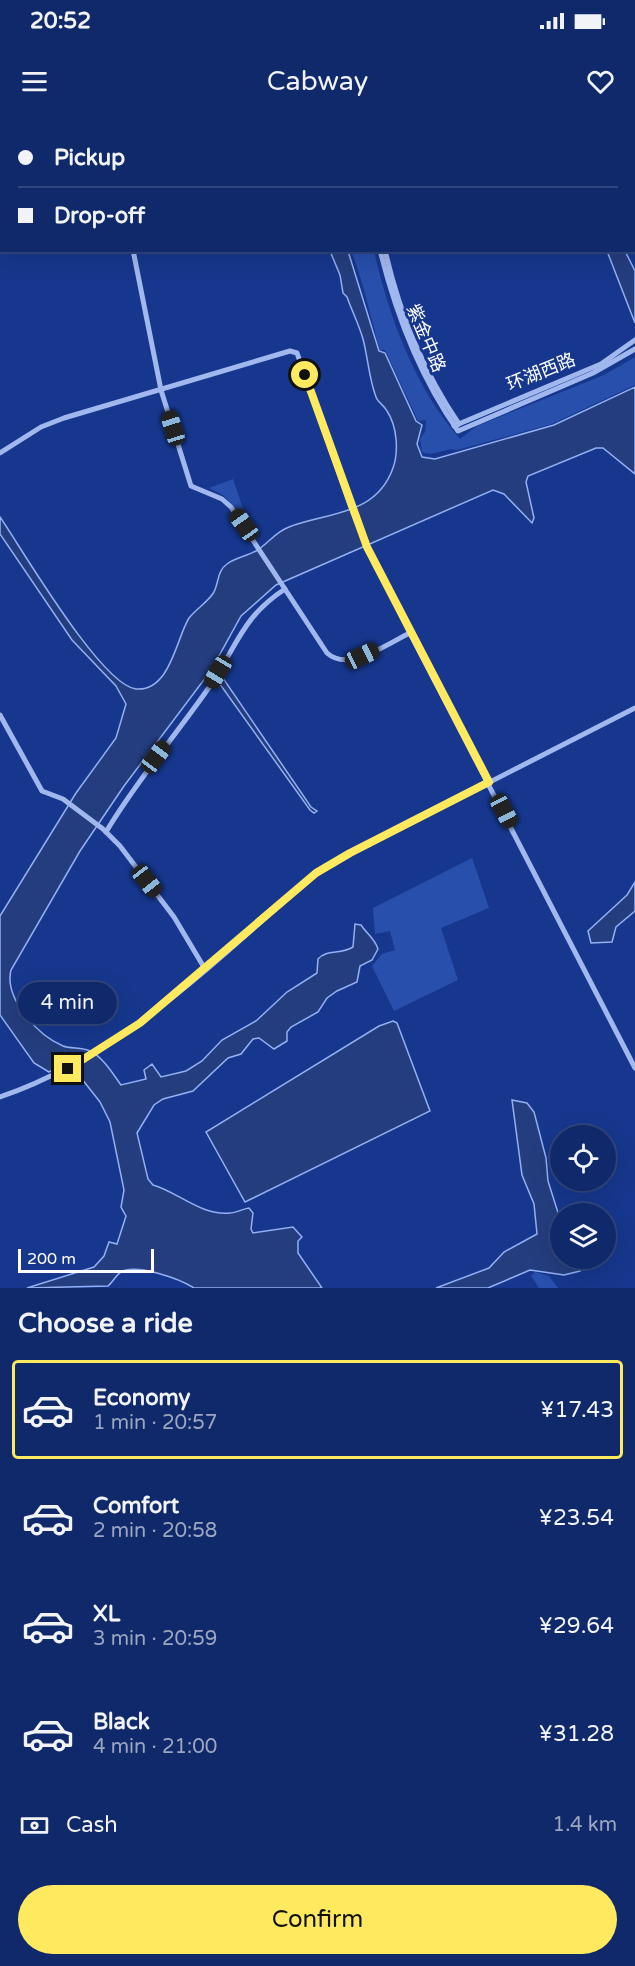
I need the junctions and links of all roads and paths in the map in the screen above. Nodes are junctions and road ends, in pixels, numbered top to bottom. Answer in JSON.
{"nodes":[{"id":1,"x":133,"y":252,"type":"edge"},
{"id":2,"x":381,"y":252,"type":"edge"},
{"id":3,"x":385,"y":252,"type":"edge"},
{"id":4,"x":635,"y":340,"type":"edge"},
{"id":5,"x":635,"y":349,"type":"edge"},
{"id":6,"x":161,"y":390,"type":"junction"},
{"id":7,"x":458,"y":427,"type":"junction"},
{"id":8,"x":0,"y":453,"type":"edge"},
{"id":9,"x":285,"y":589,"type":"junction"},
{"id":10,"x":410,"y":633,"type":"junction"},
{"id":11,"x":635,"y":708,"type":"edge"},
{"id":12,"x":0,"y":715,"type":"edge"},
{"id":13,"x":489,"y":782,"type":"junction"},
{"id":14,"x":105,"y":830,"type":"junction"},
{"id":15,"x":205,"y":969,"type":"junction"},
{"id":16,"x":633,"y":1059,"type":"edge"},
{"id":17,"x":635,"y":1068,"type":"edge"},
{"id":18,"x":0,"y":1097,"type":"edge"}],
"edges":[{"from":1,"to":6,"type":"street"},
{"from":2,"to":7,"type":"street","name":"紫金中路"},
{"from":3,"to":7,"type":"street","name":"紫金中路"},
{"from":4,"to":7,"type":"street","name":"环湖西路"},
{"from":5,"to":7,"type":"street","name":"环湖西路"},
{"from":6,"to":8,"type":"street"},
{"from":6,"to":9,"type":"street"},
{"from":6,"to":10,"type":"street"},
{"from":9,"to":10,"type":"street"},
{"from":9,"to":14,"type":"street"},
{"from":10,"to":13,"type":"street"},
{"from":11,"to":13,"type":"street"},
{"from":12,"to":14,"type":"street"},
{"from":13,"to":15,"type":"street"},
{"from":13,"to":16,"type":"street"},
{"from":14,"to":15,"type":"street"},
{"from":15,"to":18,"type":"street"},
{"from":16,"to":17,"type":"street"}]}
